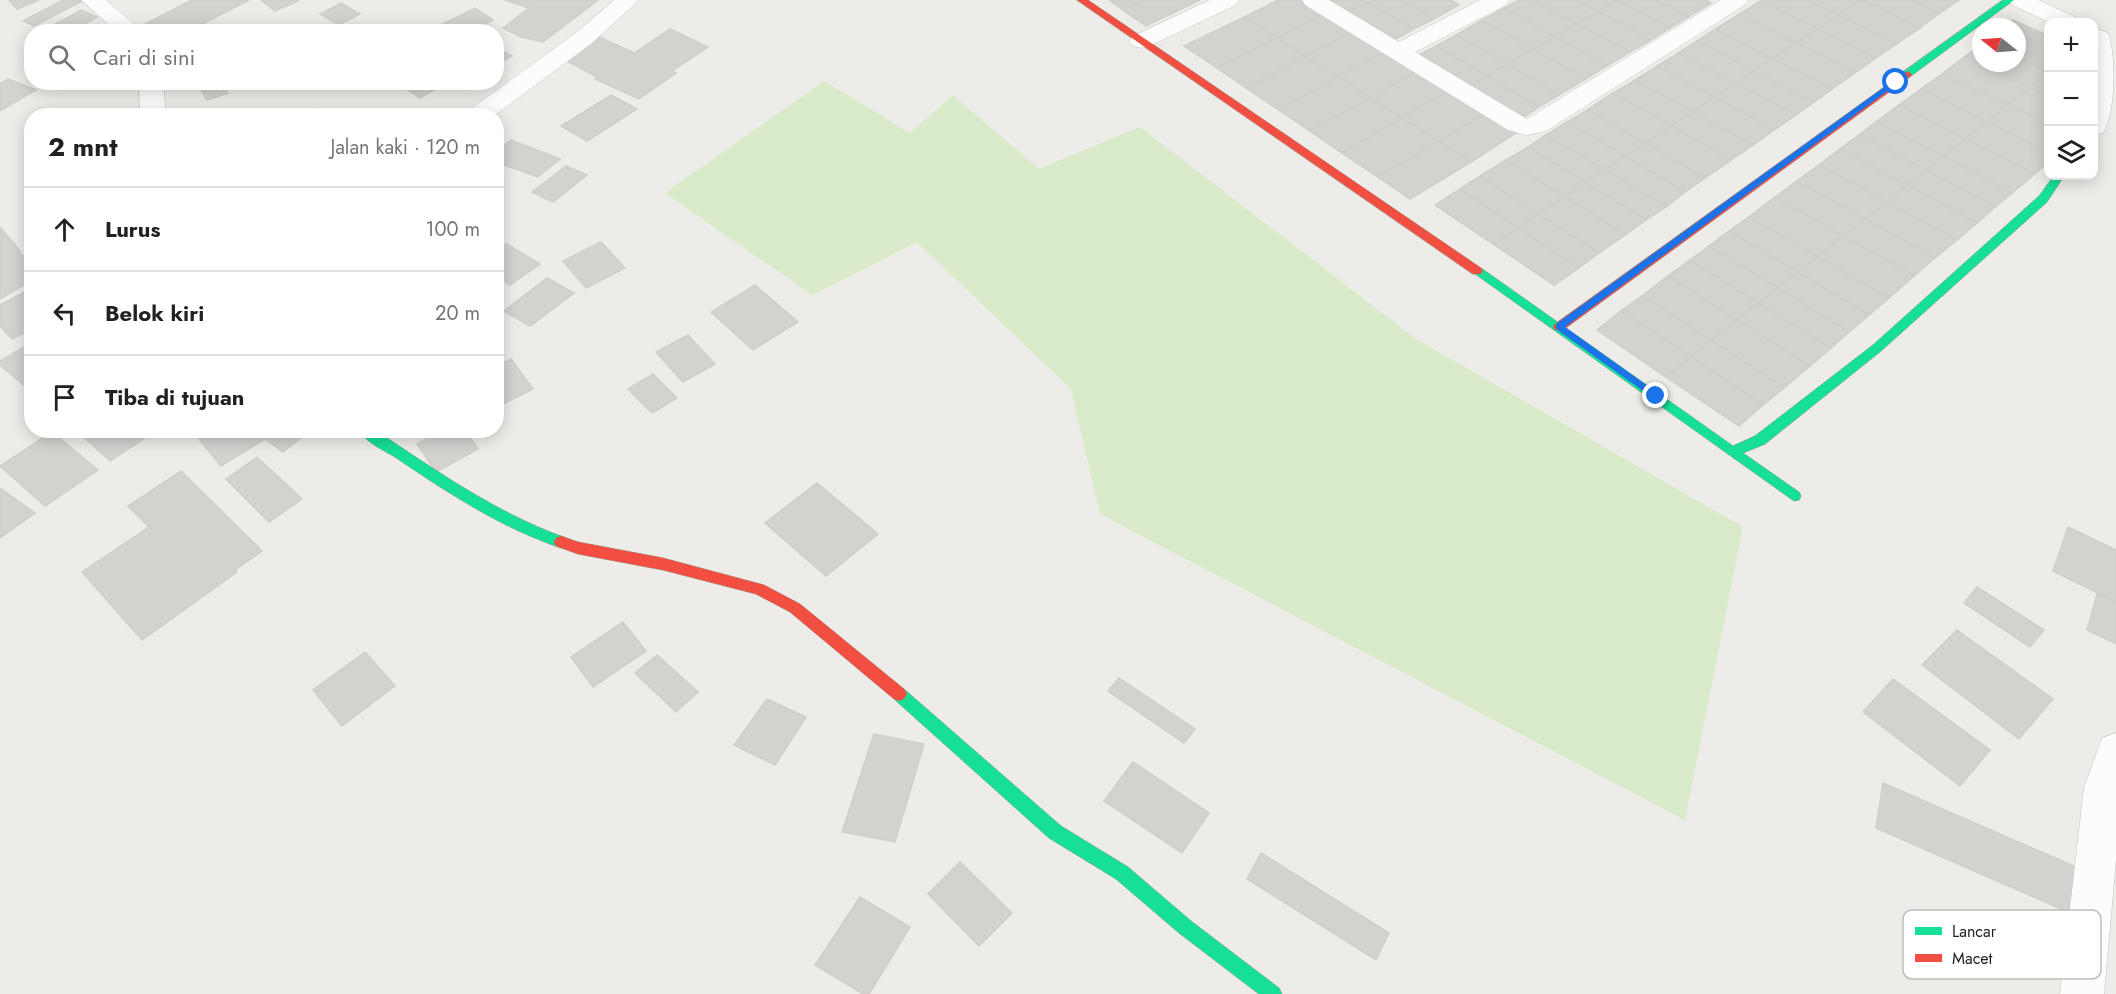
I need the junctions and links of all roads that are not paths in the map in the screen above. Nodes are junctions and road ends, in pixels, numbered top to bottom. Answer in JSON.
{"nodes":[{"id":1,"x":92,"y":0,"type":"edge"},
{"id":2,"x":627,"y":0,"type":"edge"},
{"id":3,"x":1082,"y":0,"type":"edge"},
{"id":4,"x":1228,"y":0,"type":"edge"},
{"id":5,"x":1313,"y":0,"type":"edge"},
{"id":6,"x":1498,"y":0,"type":"edge"},
{"id":7,"x":1737,"y":0,"type":"edge"},
{"id":8,"x":2008,"y":0,"type":"edge"},
{"id":9,"x":2020,"y":0,"type":"edge"},
{"id":10,"x":2058,"y":18,"type":"edge"},
{"id":11,"x":122,"y":24,"type":"edge"},
{"id":12,"x":2103,"y":38,"type":"edge"},
{"id":13,"x":1141,"y":40,"type":"junction"},
{"id":14,"x":1399,"y":51,"type":"junction"},
{"id":15,"x":151,"y":90,"type":"edge"},
{"id":16,"x":153,"y":108,"type":"edge"},
{"id":17,"x":488,"y":108,"type":"edge"},
{"id":18,"x":2094,"y":126,"type":"edge"},
{"id":19,"x":2056,"y":180,"type":"edge"},
{"id":20,"x":1559,"y":327,"type":"junction"},
{"id":21,"x":376,"y":438,"type":"edge"},
{"id":22,"x":1734,"y":452,"type":"junction"},
{"id":23,"x":1794,"y":496,"type":"dead end"},
{"id":24,"x":2116,"y":751,"type":"edge"},
{"id":25,"x":2091,"y":910,"type":"edge"},
{"id":26,"x":2084,"y":979,"type":"edge"},
{"id":27,"x":1273,"y":994,"type":"edge"},
{"id":28,"x":2082,"y":994,"type":"edge"}],
"edges":[{"from":1,"to":11,"type":"street"},
{"from":2,"to":17,"type":"street"},
{"from":3,"to":13,"type":"street"},
{"from":4,"to":13,"type":"street"},
{"from":5,"to":14,"type":"street"},
{"from":6,"to":14,"type":"street"},
{"from":7,"to":14,"type":"street"},
{"from":8,"to":20,"type":"street"},
{"from":9,"to":10,"type":"street"},
{"from":12,"to":18,"type":"street"},
{"from":13,"to":20,"type":"street"},
{"from":15,"to":16,"type":"street"},
{"from":19,"to":22,"type":"street"},
{"from":20,"to":22,"type":"street"},
{"from":21,"to":27,"type":"street"},
{"from":22,"to":23,"type":"street"},
{"from":24,"to":25,"type":"street"},
{"from":26,"to":28,"type":"street"}]}
